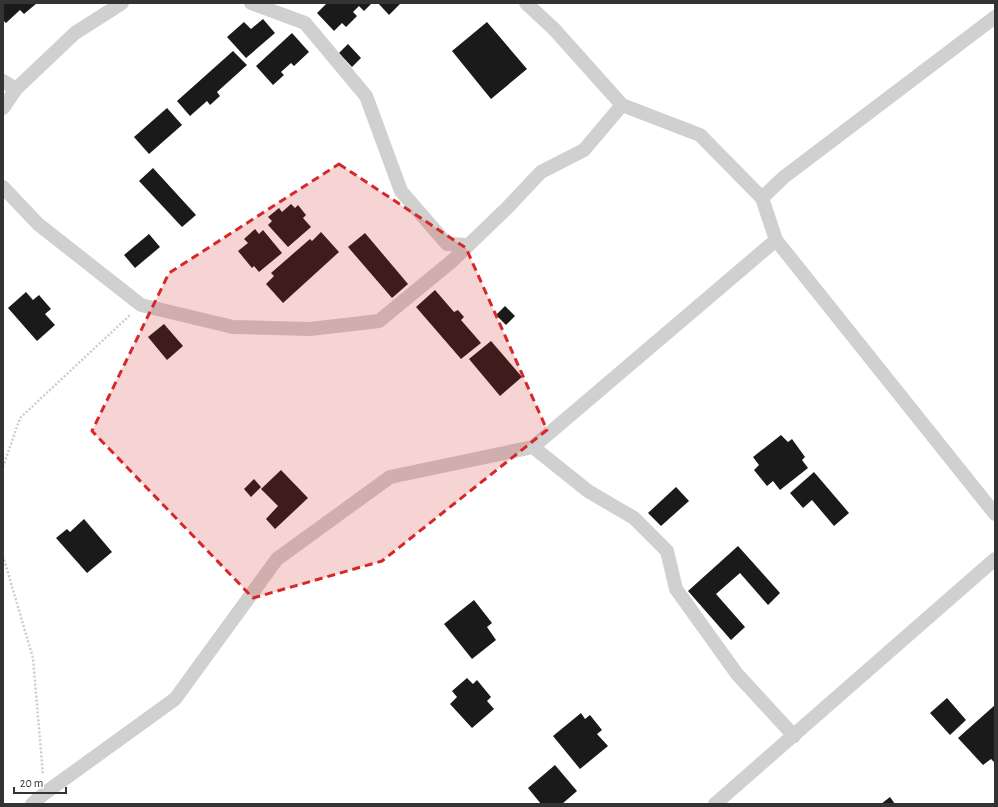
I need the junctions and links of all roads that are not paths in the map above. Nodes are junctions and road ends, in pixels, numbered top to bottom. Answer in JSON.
{"nodes":[{"id":1,"x":122,"y":3,"type":"edge"},
{"id":2,"x":250,"y":3,"type":"edge"},
{"id":3,"x":526,"y":3,"type":"edge"},
{"id":4,"x":995,"y":17,"type":"edge"},
{"id":5,"x":3,"y":81,"type":"edge"},
{"id":6,"x":16,"y":89,"type":"junction"},
{"id":7,"x":622,"y":105,"type":"junction"},
{"id":8,"x":3,"y":108,"type":"edge"},
{"id":9,"x":3,"y":187,"type":"edge"},
{"id":10,"x":762,"y":198,"type":"junction"},
{"id":11,"x":776,"y":240,"type":"junction"},
{"id":12,"x":468,"y":245,"type":"junction"},
{"id":13,"x":533,"y":447,"type":"junction"},
{"id":14,"x":995,"y":514,"type":"edge"},
{"id":15,"x":995,"y":560,"type":"edge"},
{"id":16,"x":794,"y":736,"type":"junction"},
{"id":17,"x":32,"y":804,"type":"edge"},
{"id":18,"x":715,"y":804,"type":"edge"}],
"edges":[{"from":1,"to":6,"type":"street"},
{"from":2,"to":12,"type":"street"},
{"from":3,"to":7,"type":"street"},
{"from":4,"to":10,"type":"street"},
{"from":5,"to":6,"type":"street"},
{"from":6,"to":8,"type":"street"},
{"from":7,"to":10,"type":"street"},
{"from":7,"to":12,"type":"street"},
{"from":9,"to":12,"type":"street"},
{"from":10,"to":11,"type":"street"},
{"from":11,"to":13,"type":"street"},
{"from":11,"to":14,"type":"street"},
{"from":13,"to":16,"type":"street"},
{"from":13,"to":17,"type":"street"},
{"from":15,"to":16,"type":"street"},
{"from":16,"to":18,"type":"street"}]}
